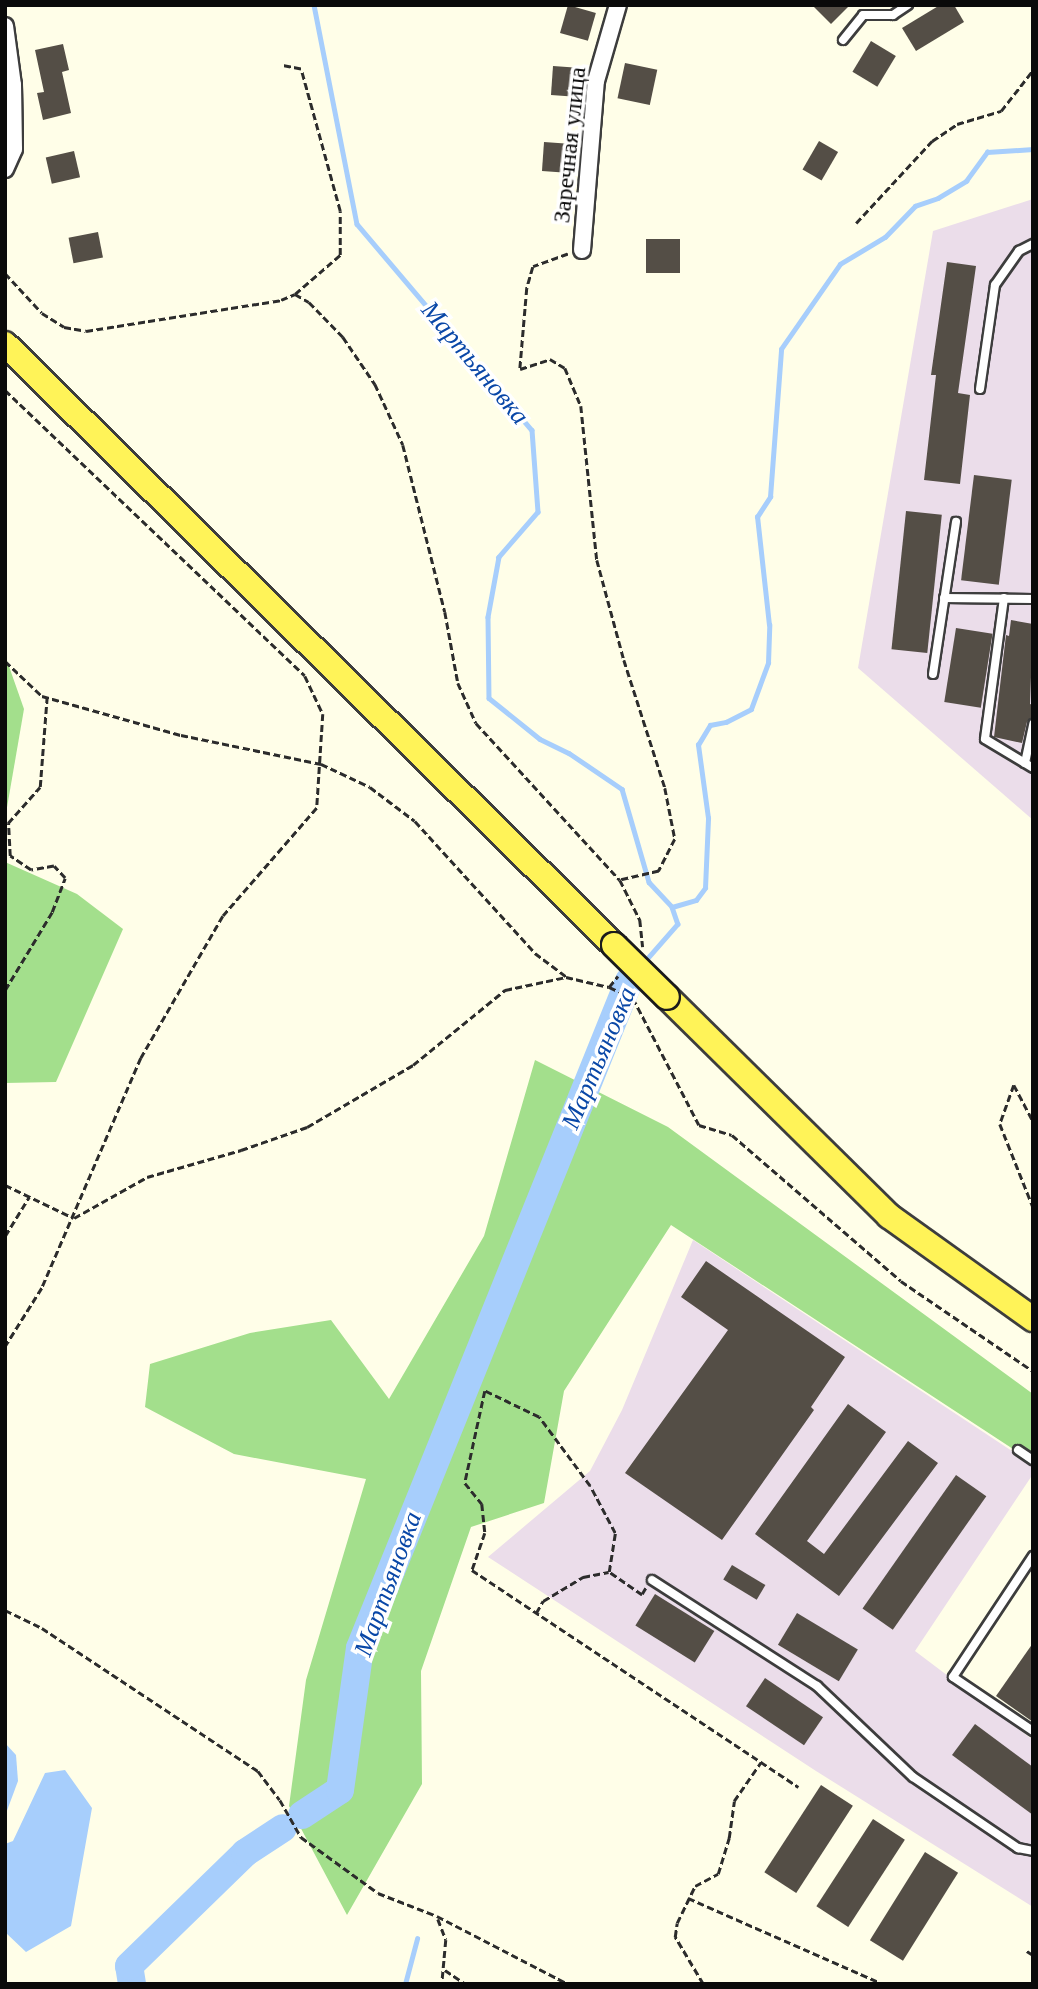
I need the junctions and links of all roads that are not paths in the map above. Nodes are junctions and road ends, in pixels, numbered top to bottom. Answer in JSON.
{"nodes":[{"id":1,"x":618,"y":5,"type":"edge"},
{"id":2,"x":908,"y":5,"type":"edge"},
{"id":3,"x":5,"y":26,"type":"edge"},
{"id":4,"x":844,"y":40,"type":"dead end"},
{"id":5,"x":5,"y":169,"type":"edge"},
{"id":6,"x":1033,"y":244,"type":"edge"},
{"id":7,"x":582,"y":250,"type":"road end"},
{"id":8,"x":5,"y":344,"type":"edge"},
{"id":9,"x":979,"y":389,"type":"dead end"},
{"id":10,"x":956,"y":522,"type":"dead end"},
{"id":11,"x":944,"y":598,"type":"junction"},
{"id":12,"x":1004,"y":598,"type":"junction"},
{"id":13,"x":1033,"y":599,"type":"edge"},
{"id":14,"x":933,"y":674,"type":"dead end"},
{"id":15,"x":1033,"y":724,"type":"edge"},
{"id":16,"x":1029,"y":766,"type":"edge"},
{"id":17,"x":1033,"y":1319,"type":"edge"},
{"id":18,"x":1018,"y":1450,"type":"dead end"},
{"id":19,"x":1033,"y":1461,"type":"edge"},
{"id":20,"x":1033,"y":1556,"type":"edge"},
{"id":21,"x":652,"y":1580,"type":"road end"},
{"id":22,"x":1033,"y":1731,"type":"edge"},
{"id":23,"x":1033,"y":1852,"type":"edge"}],
"edges":[{"from":1,"to":7,"type":"street","name":"Заречная улица"},
{"from":2,"to":4,"type":"lane"},
{"from":3,"to":5,"type":"street"},
{"from":6,"to":9,"type":"lane"},
{"from":8,"to":17,"type":"main road","bridge":true},
{"from":10,"to":11,"type":"lane"},
{"from":11,"to":12,"type":"lane"},
{"from":11,"to":14,"type":"lane"},
{"from":12,"to":13,"type":"lane"},
{"from":12,"to":16,"type":"lane"},
{"from":15,"to":16,"type":"lane"},
{"from":18,"to":19,"type":"lane"},
{"from":20,"to":22,"type":"lane"},
{"from":21,"to":23,"type":"lane"}]}
